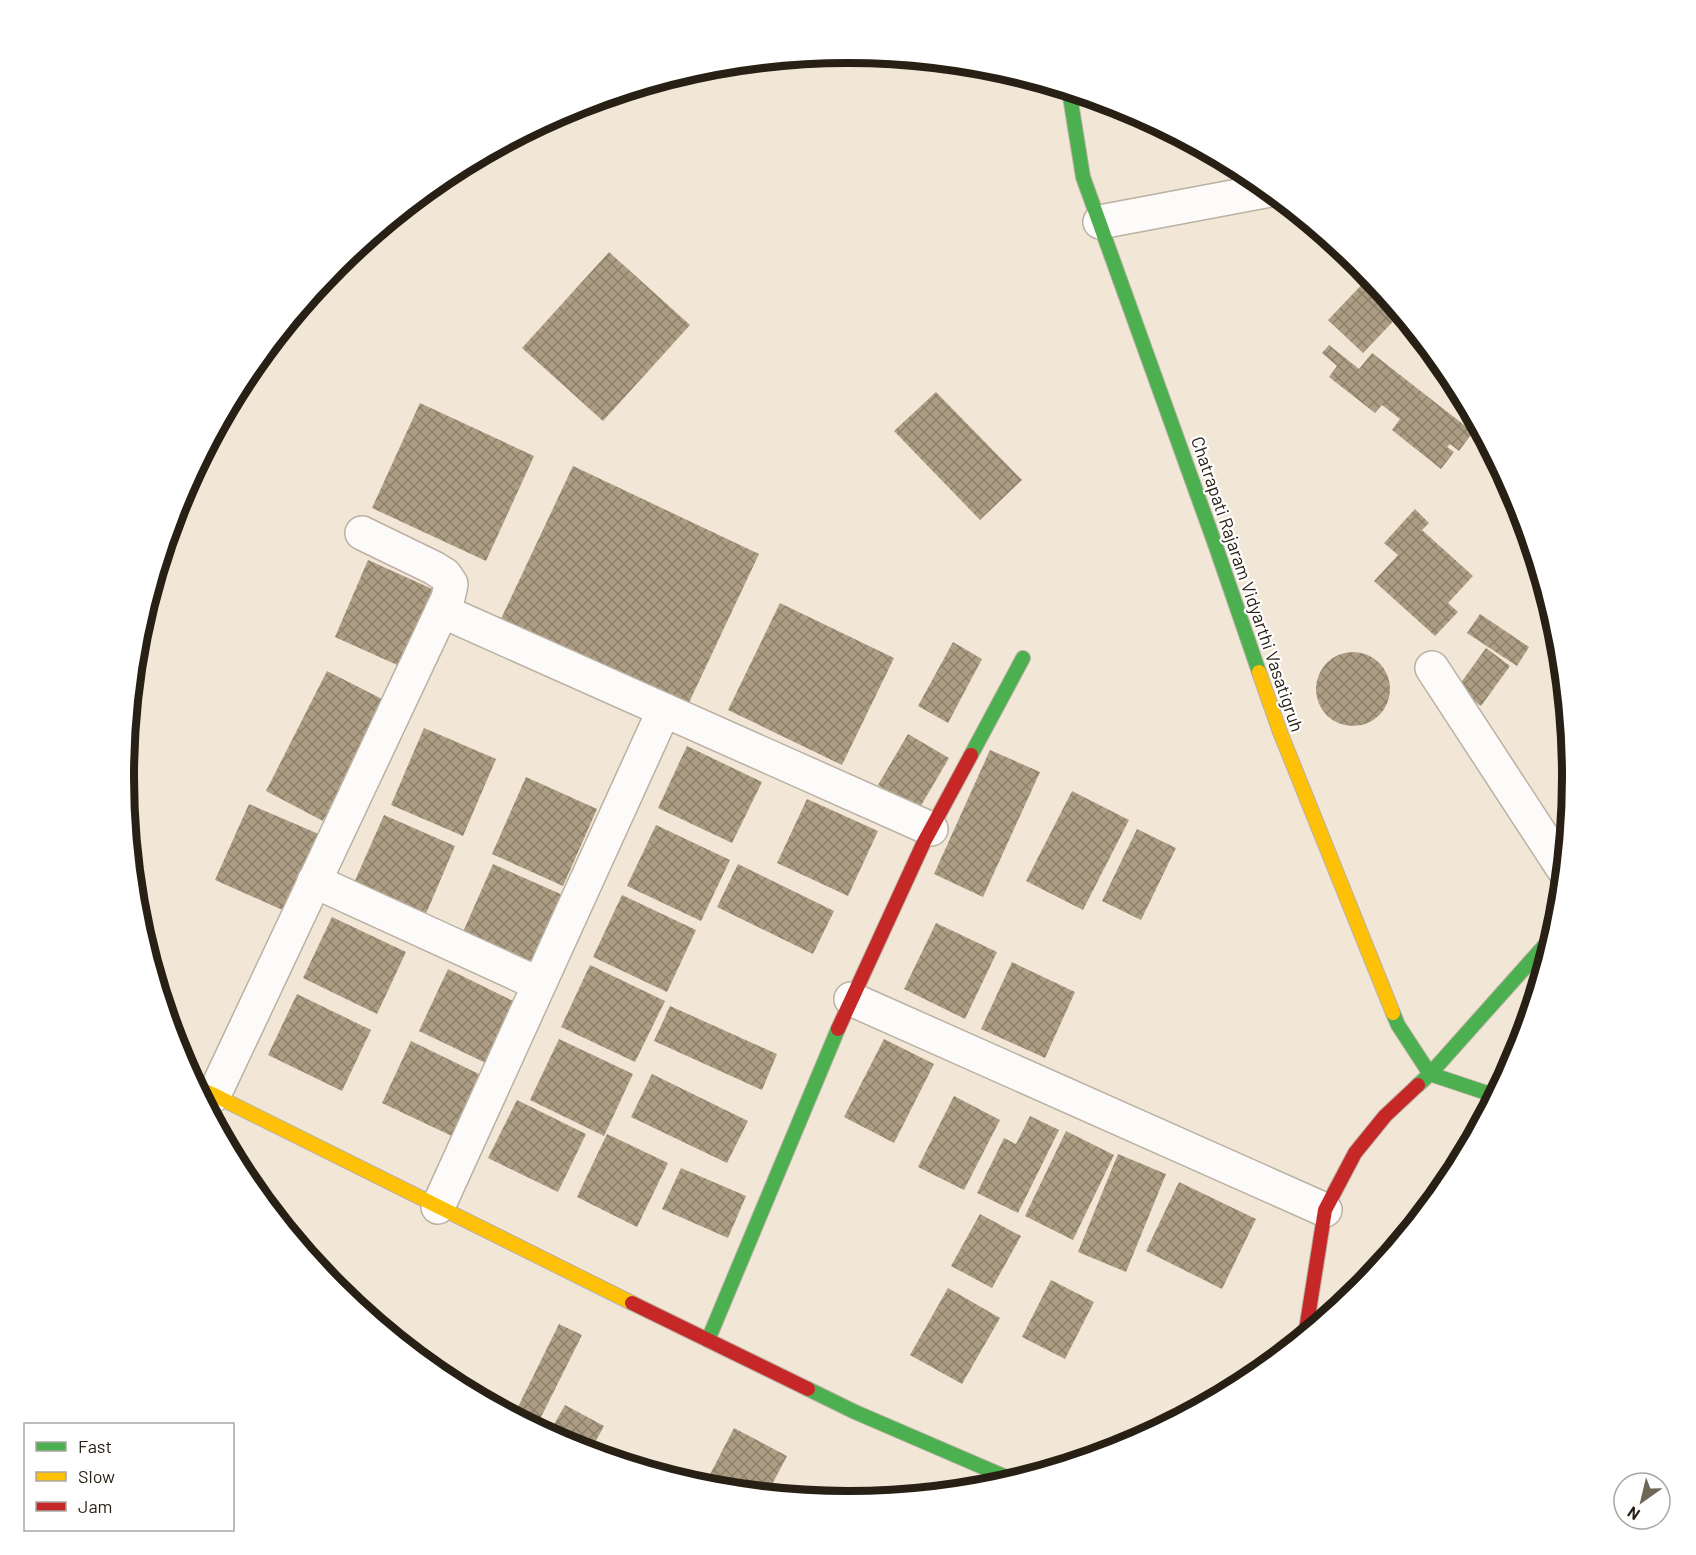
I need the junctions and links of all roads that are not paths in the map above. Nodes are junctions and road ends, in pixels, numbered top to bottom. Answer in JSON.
{"nodes":[{"id":1,"x":1070,"y":99,"type":"edge"},
{"id":2,"x":1258,"y":192,"type":"edge"},
{"id":3,"x":1100,"y":222,"type":"junction"},
{"id":4,"x":362,"y":533,"type":"dead end"},
{"id":5,"x":442,"y":611,"type":"junction"},
{"id":6,"x":1023,"y":658,"type":"dead end"},
{"id":7,"x":1432,"y":668,"type":"dead end"},
{"id":8,"x":664,"y":710,"type":"junction"},
{"id":9,"x":931,"y":829,"type":"junction"},
{"id":10,"x":1557,"y":860,"type":"edge"},
{"id":11,"x":314,"y":881,"type":"junction"},
{"id":12,"x":1541,"y":950,"type":"edge"},
{"id":13,"x":539,"y":984,"type":"junction"},
{"id":14,"x":851,"y":999,"type":"junction"},
{"id":15,"x":1430,"y":1074,"type":"junction"},
{"id":16,"x":205,"y":1091,"type":"edge"},
{"id":17,"x":1489,"y":1094,"type":"edge"},
{"id":18,"x":438,"y":1208,"type":"junction"},
{"id":19,"x":1325,"y":1210,"type":"junction"},
{"id":20,"x":1307,"y":1325,"type":"edge"},
{"id":21,"x":708,"y":1340,"type":"junction"},
{"id":22,"x":1002,"y":1475,"type":"edge"}],
"edges":[{"from":1,"to":3,"type":"street","name":"Chatrapati Rajaram Vidyarthi Vasatigruh"},
{"from":2,"to":3,"type":"street"},
{"from":3,"to":15,"type":"street","name":"Chatrapati Rajaram Vidyarthi Vasatigruh"},
{"from":4,"to":5,"type":"street"},
{"from":5,"to":8,"type":"street"},
{"from":5,"to":11,"type":"street"},
{"from":6,"to":9,"type":"street"},
{"from":7,"to":10,"type":"street"},
{"from":8,"to":9,"type":"street"},
{"from":8,"to":13,"type":"street"},
{"from":9,"to":14,"type":"street"},
{"from":11,"to":13,"type":"street"},
{"from":11,"to":16,"type":"street"},
{"from":12,"to":15,"type":"street"},
{"from":13,"to":18,"type":"street"},
{"from":14,"to":19,"type":"street"},
{"from":14,"to":21,"type":"street"},
{"from":15,"to":17,"type":"street"},
{"from":15,"to":19,"type":"street"},
{"from":16,"to":18,"type":"street"},
{"from":18,"to":21,"type":"street"},
{"from":19,"to":20,"type":"street"},
{"from":21,"to":22,"type":"street"}]}
